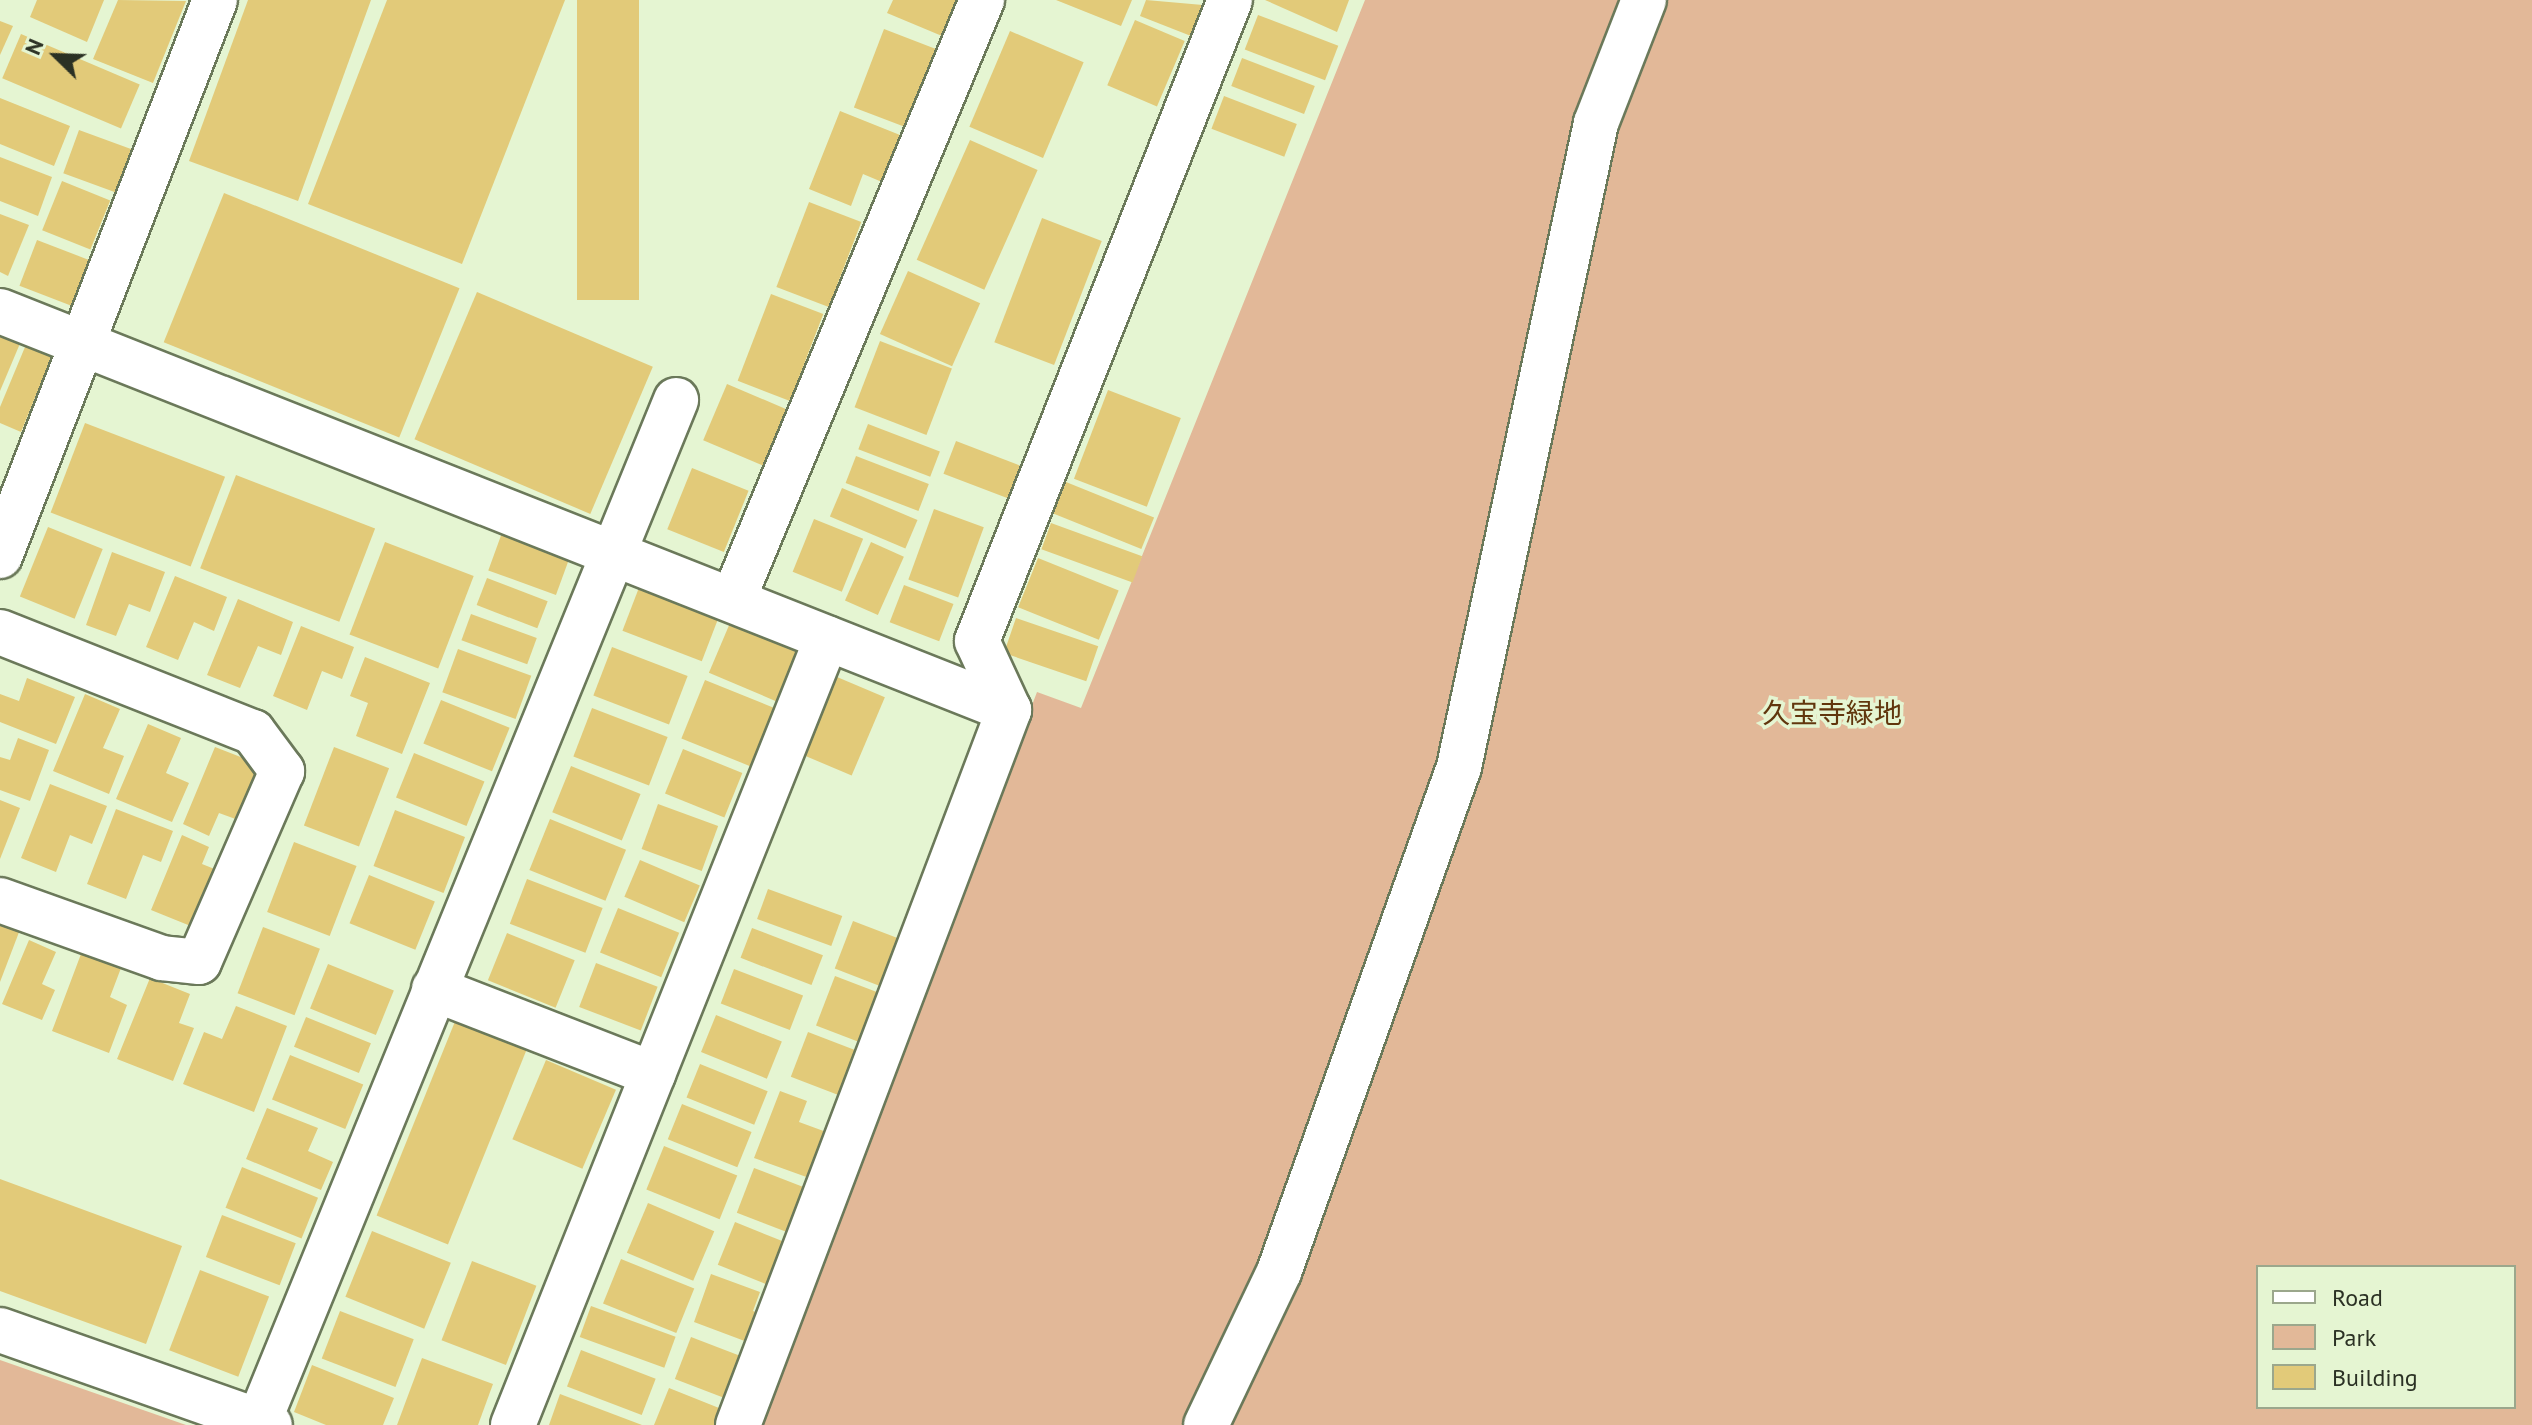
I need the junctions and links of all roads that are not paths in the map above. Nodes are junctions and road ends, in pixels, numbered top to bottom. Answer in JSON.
{"nodes":[{"id":1,"x":215,"y":0,"type":"edge"},
{"id":2,"x":982,"y":0,"type":"edge"},
{"id":3,"x":1230,"y":0,"type":"edge"},
{"id":4,"x":1644,"y":0,"type":"edge"},
{"id":5,"x":0,"y":311,"type":"edge"},
{"id":6,"x":83,"y":343,"type":"junction"},
{"id":7,"x":676,"y":400,"type":"dead end"},
{"id":8,"x":17,"y":462,"type":"edge"},
{"id":9,"x":609,"y":551,"type":"junction"},
{"id":10,"x":0,"y":556,"type":"edge"},
{"id":11,"x":733,"y":600,"type":"junction"},
{"id":12,"x":0,"y":632,"type":"edge"},
{"id":13,"x":827,"y":638,"type":"junction"},
{"id":14,"x":1009,"y":710,"type":"junction"},
{"id":15,"x":0,"y":900,"type":"edge"},
{"id":16,"x":434,"y":989,"type":"junction"},
{"id":17,"x":653,"y":1074,"type":"junction"},
{"id":18,"x":0,"y":1330,"type":"edge"},
{"id":19,"x":264,"y":1423,"type":"edge"},
{"id":20,"x":513,"y":1425,"type":"edge"},
{"id":21,"x":738,"y":1425,"type":"edge"},
{"id":22,"x":1206,"y":1425,"type":"edge"}],
"edges":[{"from":1,"to":6,"type":"street"},
{"from":2,"to":11,"type":"street"},
{"from":3,"to":14,"type":"street"},
{"from":4,"to":22,"type":"street"},
{"from":5,"to":6,"type":"street"},
{"from":6,"to":8,"type":"street"},
{"from":6,"to":9,"type":"street"},
{"from":7,"to":9,"type":"street"},
{"from":8,"to":10,"type":"street"},
{"from":9,"to":11,"type":"street"},
{"from":9,"to":16,"type":"street"},
{"from":11,"to":13,"type":"street"},
{"from":12,"to":15,"type":"street"},
{"from":13,"to":14,"type":"street"},
{"from":13,"to":17,"type":"street"},
{"from":14,"to":21,"type":"street"},
{"from":16,"to":17,"type":"street"},
{"from":16,"to":19,"type":"street"},
{"from":17,"to":20,"type":"street"},
{"from":18,"to":19,"type":"street"}]}
